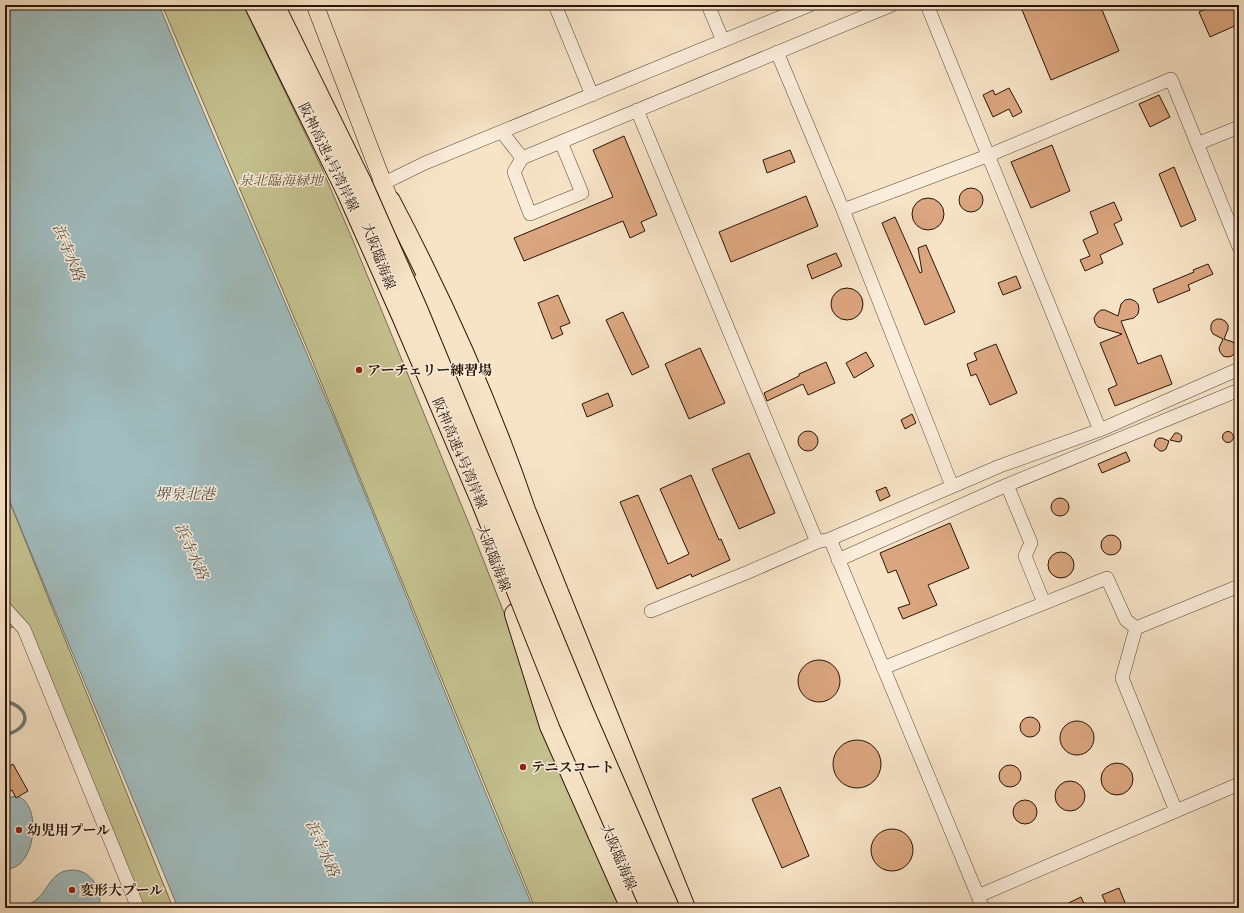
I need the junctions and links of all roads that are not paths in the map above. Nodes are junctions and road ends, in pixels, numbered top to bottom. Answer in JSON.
{"nodes":[{"id":1,"x":255,"y":5,"type":"edge"},
{"id":2,"x":275,"y":5,"type":"edge"},
{"id":3,"x":284,"y":5,"type":"edge"},
{"id":4,"x":315,"y":5,"type":"edge"},
{"id":5,"x":555,"y":5,"type":"edge"},
{"id":6,"x":708,"y":5,"type":"edge"},
{"id":7,"x":810,"y":5,"type":"edge"},
{"id":8,"x":892,"y":5,"type":"edge"},
{"id":9,"x":927,"y":5,"type":"edge"},
{"id":10,"x":723,"y":41,"type":"junction"},
{"id":11,"x":777,"y":52,"type":"junction"},
{"id":12,"x":592,"y":95,"type":"junction"},
{"id":13,"x":637,"y":110,"type":"junction"},
{"id":14,"x":1239,"y":127,"type":"edge"},
{"id":15,"x":502,"y":132,"type":"junction"},
{"id":16,"x":561,"y":142,"type":"junction"},
{"id":17,"x":1197,"y":144,"type":"junction"},
{"id":18,"x":987,"y":156,"type":"junction"},
{"id":19,"x":522,"y":158,"type":"junction"},
{"id":20,"x":359,"y":190,"type":"junction"},
{"id":21,"x":387,"y":192,"type":"junction"},
{"id":22,"x":843,"y":210,"type":"junction"},
{"id":23,"x":1239,"y":247,"type":"edge"},
{"id":24,"x":1239,"y":369,"type":"edge"},
{"id":25,"x":1239,"y":390,"type":"edge"},
{"id":26,"x":1100,"y":430,"type":"junction"},
{"id":27,"x":1008,"y":485,"type":"junction"},
{"id":28,"x":952,"y":486,"type":"junction"},
{"id":29,"x":823,"y":541,"type":"junction"},
{"id":30,"x":838,"y":560,"type":"junction"},
{"id":31,"x":1239,"y":586,"type":"edge"},
{"id":32,"x":1044,"y":603,"type":"junction"},
{"id":33,"x":5,"y":608,"type":"edge"},
{"id":34,"x":651,"y":611,"type":"dead end"},
{"id":35,"x":515,"y":614,"type":"junction"},
{"id":36,"x":10,"y":621,"type":"edge"},
{"id":37,"x":1136,"y":628,"type":"junction"},
{"id":38,"x":883,"y":668,"type":"junction"},
{"id":39,"x":1239,"y":784,"type":"edge"},
{"id":40,"x":1176,"y":811,"type":"junction"},
{"id":41,"x":978,"y":896,"type":"junction"},
{"id":42,"x":138,"y":908,"type":"edge"},
{"id":43,"x":631,"y":908,"type":"edge"},
{"id":44,"x":641,"y":908,"type":"edge"},
{"id":45,"x":651,"y":908,"type":"edge"},
{"id":46,"x":669,"y":908,"type":"edge"},
{"id":47,"x":677,"y":908,"type":"edge"},
{"id":48,"x":685,"y":908,"type":"edge"},
{"id":49,"x":983,"y":908,"type":"edge"}],
"edges":[{"from":1,"to":45,"type":"highway","name":"阪神高速4号湾岸線","bridge":true},
{"from":2,"to":20,"type":"highway","name":"阪神高速4号湾岸線","bridge":true},
{"from":3,"to":20,"type":"highway","bridge":true},
{"from":4,"to":21,"type":"main road"},
{"from":5,"to":12,"type":"street"},
{"from":6,"to":10,"type":"street"},
{"from":7,"to":10,"type":"street"},
{"from":8,"to":11,"type":"street"},
{"from":9,"to":18,"type":"street"},
{"from":10,"to":12,"type":"street"},
{"from":11,"to":13,"type":"street"},
{"from":11,"to":22,"type":"street"},
{"from":12,"to":15,"type":"street"},
{"from":13,"to":16,"type":"street"},
{"from":13,"to":29,"type":"street"},
{"from":14,"to":17,"type":"street"},
{"from":15,"to":19,"type":"street"},
{"from":15,"to":21,"type":"street"},
{"from":16,"to":19,"type":"street"},
{"from":16,"to":19,"type":"street"},
{"from":17,"to":18,"type":"street"},
{"from":17,"to":23,"type":"street"},
{"from":18,"to":22,"type":"street"},
{"from":18,"to":26,"type":"street"},
{"from":20,"to":21,"type":"street"},
{"from":20,"to":35,"type":"main road","name":"大阪臨海線"},
{"from":20,"to":46,"type":"highway","name":"阪神高速4号湾岸線","bridge":true},
{"from":21,"to":47,"type":"main road"},
{"from":21,"to":48,"type":"highway"},
{"from":22,"to":28,"type":"street"},
{"from":24,"to":26,"type":"street"},
{"from":25,"to":27,"type":"street"},
{"from":26,"to":28,"type":"street"},
{"from":27,"to":30,"type":"street"},
{"from":27,"to":32,"type":"street"},
{"from":28,"to":29,"type":"street"},
{"from":29,"to":30,"type":"street"},
{"from":29,"to":34,"type":"street"},
{"from":30,"to":38,"type":"street"},
{"from":31,"to":37,"type":"street"},
{"from":32,"to":37,"type":"street"},
{"from":32,"to":38,"type":"street"},
{"from":33,"to":36,"type":"street"},
{"from":35,"to":43,"type":"highway"},
{"from":35,"to":44,"type":"main road","name":"大阪臨海線"},
{"from":36,"to":42,"type":"street"},
{"from":37,"to":40,"type":"street"},
{"from":38,"to":41,"type":"street"},
{"from":39,"to":40,"type":"street"},
{"from":40,"to":41,"type":"street"},
{"from":41,"to":49,"type":"street"}]}
